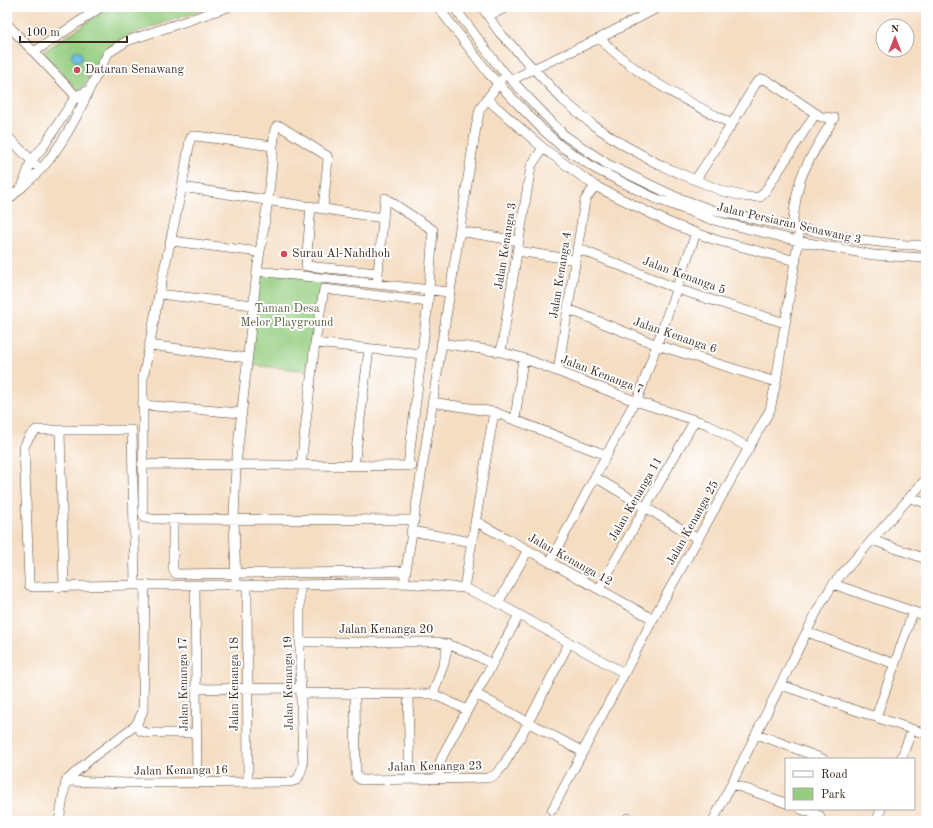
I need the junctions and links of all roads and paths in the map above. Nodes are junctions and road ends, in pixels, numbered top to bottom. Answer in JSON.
{"nodes":[{"id":1,"x":100,"y":7,"type":"edge"},
{"id":2,"x":228,"y":7,"type":"edge"},
{"id":3,"x":438,"y":7,"type":"edge"},
{"id":4,"x":454,"y":7,"type":"edge"},
{"id":5,"x":482,"y":7,"type":"edge"},
{"id":6,"x":508,"y":7,"type":"edge"},
{"id":7,"x":659,"y":7,"type":"edge"},
{"id":8,"x":488,"y":16,"type":"junction"},
{"id":9,"x":7,"y":24,"type":"edge"},
{"id":10,"x":600,"y":38,"type":"junction"},
{"id":11,"x":34,"y":52,"type":"junction"},
{"id":12,"x":533,"y":69,"type":"junction"},
{"id":13,"x":509,"y":78,"type":"junction"},
{"id":14,"x":498,"y":83,"type":"junction"},
{"id":15,"x":80,"y":99,"type":"junction"},
{"id":16,"x":487,"y":99,"type":"junction"},
{"id":17,"x":816,"y":113,"type":"junction"},
{"id":18,"x":732,"y":124,"type":"junction"},
{"id":19,"x":7,"y":136,"type":"edge"},
{"id":20,"x":273,"y":146,"type":"junction"},
{"id":21,"x":543,"y":148,"type":"junction"},
{"id":22,"x":31,"y":161,"type":"junction"},
{"id":23,"x":41,"y":169,"type":"junction"},
{"id":24,"x":696,"y":179,"type":"junction"},
{"id":25,"x":23,"y":185,"type":"junction"},
{"id":26,"x":595,"y":186,"type":"junction"},
{"id":27,"x":182,"y":187,"type":"junction"},
{"id":28,"x":268,"y":200,"type":"junction"},
{"id":29,"x":7,"y":201,"type":"edge"},
{"id":30,"x":311,"y":206,"type":"junction"},
{"id":31,"x":323,"y":208,"type":"junction"},
{"id":32,"x":383,"y":218,"type":"junction"},
{"id":33,"x":796,"y":228,"type":"junction"},
{"id":34,"x":459,"y":231,"type":"junction"},
{"id":35,"x":696,"y":232,"type":"junction"},
{"id":36,"x":172,"y":241,"type":"junction"},
{"id":37,"x":519,"y":241,"type":"junction"},
{"id":38,"x":798,"y":241,"type":"junction"},
{"id":39,"x":926,"y":245,"type":"edge"},
{"id":40,"x":577,"y":248,"type":"junction"},
{"id":41,"x":517,"y":251,"type":"junction"},
{"id":42,"x":259,"y":252,"type":"junction"},
{"id":43,"x":926,"y":258,"type":"edge"},
{"id":44,"x":576,"y":260,"type":"junction"},
{"id":45,"x":796,"y":261,"type":"junction"},
{"id":46,"x":256,"y":270,"type":"junction"},
{"id":47,"x":378,"y":273,"type":"junction"},
{"id":48,"x":377,"y":284,"type":"junction"},
{"id":49,"x":676,"y":288,"type":"junction"},
{"id":50,"x":429,"y":290,"type":"junction"},
{"id":51,"x":449,"y":292,"type":"junction"},
{"id":52,"x":159,"y":294,"type":"junction"},
{"id":53,"x":428,"y":302,"type":"junction"},
{"id":54,"x":253,"y":305,"type":"junction"},
{"id":55,"x":568,"y":309,"type":"junction"},
{"id":56,"x":785,"y":323,"type":"junction"},
{"id":57,"x":315,"y":343,"type":"junction"},
{"id":58,"x":441,"y":343,"type":"junction"},
{"id":59,"x":657,"y":345,"type":"junction"},
{"id":60,"x":150,"y":346,"type":"junction"},
{"id":61,"x":369,"y":349,"type":"junction"},
{"id":62,"x":501,"y":352,"type":"junction"},
{"id":63,"x":422,"y":354,"type":"junction"},
{"id":64,"x":247,"y":358,"type":"junction"},
{"id":65,"x":523,"y":358,"type":"junction"},
{"id":66,"x":558,"y":371,"type":"junction"},
{"id":67,"x":776,"y":382,"type":"junction"},
{"id":68,"x":636,"y":401,"type":"junction"},
{"id":69,"x":432,"y":402,"type":"junction"},
{"id":70,"x":142,"y":404,"type":"junction"},
{"id":71,"x":494,"y":412,"type":"junction"},
{"id":72,"x":241,"y":413,"type":"junction"},
{"id":73,"x":515,"y":420,"type":"junction"},
{"id":74,"x":695,"y":420,"type":"junction"},
{"id":75,"x":60,"y":430,"type":"junction"},
{"id":76,"x":749,"y":448,"type":"junction"},
{"id":77,"x":606,"y":455,"type":"junction"},
{"id":78,"x":142,"y":464,"type":"junction"},
{"id":79,"x":236,"y":465,"type":"junction"},
{"id":80,"x":301,"y":465,"type":"junction"},
{"id":81,"x":354,"y":466,"type":"junction"},
{"id":82,"x":408,"y":466,"type":"junction"},
{"id":83,"x":422,"y":466,"type":"junction"},
{"id":84,"x":595,"y":477,"type":"junction"},
{"id":85,"x":926,"y":479,"type":"edge"},
{"id":86,"x":910,"y":498,"type":"junction"},
{"id":87,"x":926,"y":503,"type":"edge"},
{"id":88,"x":645,"y":508,"type":"junction"},
{"id":89,"x":173,"y":519,"type":"junction"},
{"id":90,"x":234,"y":519,"type":"junction"},
{"id":91,"x":413,"y":520,"type":"junction"},
{"id":92,"x":475,"y":521,"type":"junction"},
{"id":93,"x":411,"y":531,"type":"junction"},
{"id":94,"x":698,"y":539,"type":"junction"},
{"id":95,"x":872,"y":540,"type":"junction"},
{"id":96,"x":472,"y":542,"type":"junction"},
{"id":97,"x":528,"y":550,"type":"junction"},
{"id":98,"x":926,"y":559,"type":"edge"},
{"id":99,"x":550,"y":562,"type":"junction"},
{"id":100,"x":405,"y":571,"type":"junction"},
{"id":101,"x":236,"y":572,"type":"junction"},
{"id":102,"x":404,"y":583,"type":"junction"},
{"id":103,"x":833,"y":584,"type":"junction"},
{"id":104,"x":135,"y":585,"type":"junction"},
{"id":105,"x":194,"y":585,"type":"junction"},
{"id":106,"x":236,"y":585,"type":"junction"},
{"id":107,"x":247,"y":585,"type":"junction"},
{"id":108,"x":300,"y":585,"type":"junction"},
{"id":109,"x":145,"y":586,"type":"junction"},
{"id":110,"x":64,"y":587,"type":"junction"},
{"id":111,"x":464,"y":588,"type":"junction"},
{"id":112,"x":599,"y":589,"type":"junction"},
{"id":113,"x":498,"y":603,"type":"junction"},
{"id":114,"x":913,"y":612,"type":"junction"},
{"id":115,"x":519,"y":615,"type":"junction"},
{"id":116,"x":926,"y":616,"type":"edge"},
{"id":117,"x":654,"y":619,"type":"junction"},
{"id":118,"x":807,"y":632,"type":"junction"},
{"id":119,"x":300,"y":642,"type":"junction"},
{"id":120,"x":569,"y":642,"type":"junction"},
{"id":121,"x":448,"y":644,"type":"junction"},
{"id":122,"x":492,"y":664,"type":"junction"},
{"id":123,"x":895,"y":664,"type":"junction"},
{"id":124,"x":624,"y":673,"type":"junction"},
{"id":125,"x":781,"y":685,"type":"junction"},
{"id":126,"x":247,"y":688,"type":"junction"},
{"id":127,"x":195,"y":689,"type":"junction"},
{"id":128,"x":300,"y":691,"type":"junction"},
{"id":129,"x":355,"y":693,"type":"junction"},
{"id":130,"x":408,"y":693,"type":"junction"},
{"id":131,"x":433,"y":694,"type":"junction"},
{"id":132,"x":476,"y":694,"type":"junction"},
{"id":133,"x":467,"y":710,"type":"junction"},
{"id":134,"x":876,"y":718,"type":"junction"},
{"id":135,"x":528,"y":722,"type":"junction"},
{"id":136,"x":136,"y":725,"type":"junction"},
{"id":137,"x":912,"y":730,"type":"junction"},
{"id":138,"x":196,"y":733,"type":"junction"},
{"id":139,"x":757,"y":734,"type":"junction"},
{"id":140,"x":926,"y":734,"type":"edge"},
{"id":141,"x":583,"y":752,"type":"junction"},
{"id":142,"x":820,"y":758,"type":"edge"},
{"id":143,"x":901,"y":758,"type":"edge"},
{"id":144,"x":410,"y":779,"type":"junction"},
{"id":145,"x":439,"y":779,"type":"junction"},
{"id":146,"x":66,"y":780,"type":"junction"},
{"id":147,"x":297,"y":780,"type":"joint"},
{"id":148,"x":248,"y":782,"type":"junction"},
{"id":149,"x":197,"y":783,"type":"junction"},
{"id":150,"x":732,"y":784,"type":"junction"},
{"id":151,"x":785,"y":803,"type":"edge"},
{"id":152,"x":552,"y":810,"type":"dead end"},
{"id":153,"x":805,"y":810,"type":"edge"},
{"id":154,"x":881,"y":810,"type":"edge"},
{"id":155,"x":820,"y":816,"type":"dead end"},
{"id":156,"x":59,"y":821,"type":"edge"},
{"id":157,"x":713,"y":821,"type":"edge"},
{"id":158,"x":877,"y":821,"type":"edge"}],
"edges":[{"from":1,"to":11,"type":"street"},
{"from":2,"to":15,"type":"street"},
{"from":3,"to":14,"type":"street","name":"Jalan Persiaran Senawang 3"},
{"from":4,"to":13,"type":"street","name":"Jalan Persiaran Senawang 3"},
{"from":5,"to":8,"type":"street"},
{"from":6,"to":8,"type":"street"},
{"from":7,"to":10,"type":"street"},
{"from":8,"to":12,"type":"street"},
{"from":9,"to":11,"type":"street"},
{"from":10,"to":12,"type":"street"},
{"from":10,"to":18,"type":"street"},
{"from":11,"to":15,"type":"street"},
{"from":12,"to":13,"type":"street"},
{"from":12,"to":24,"type":"street"},
{"from":13,"to":14,"type":"street"},
{"from":13,"to":33,"type":"street","name":"Jalan Persiaran Senawang 3"},
{"from":14,"to":16,"type":"street"},
{"from":14,"to":38,"type":"street","name":"Jalan Persiaran Senawang 3"},
{"from":15,"to":22,"type":"street"},
{"from":15,"to":23,"type":"street"},
{"from":16,"to":21,"type":"street"},
{"from":16,"to":34,"type":"street"},
{"from":17,"to":18,"type":"street"},
{"from":17,"to":24,"type":"street"},
{"from":17,"to":33,"type":"street","name":"Jalan Kenanga 25"},
{"from":18,"to":24,"type":"street"},
{"from":19,"to":22,"type":"street"},
{"from":20,"to":27,"type":"street"},
{"from":20,"to":28,"type":"street"},
{"from":20,"to":31,"type":"street"},
{"from":21,"to":26,"type":"street"},
{"from":21,"to":37,"type":"street","name":"Jalan Kenanga 3"},
{"from":22,"to":23,"type":"street"},
{"from":22,"to":25,"type":"street"},
{"from":23,"to":25,"type":"street"},
{"from":25,"to":29,"type":"street"},
{"from":26,"to":35,"type":"street"},
{"from":26,"to":40,"type":"street","name":"Jalan Kenanga 4"},
{"from":27,"to":28,"type":"street"},
{"from":27,"to":36,"type":"street"},
{"from":28,"to":30,"type":"street"},
{"from":28,"to":42,"type":"street"},
{"from":30,"to":31,"type":"street"},
{"from":30,"to":47,"type":"street"},
{"from":31,"to":32,"type":"street"},
{"from":32,"to":47,"type":"street"},
{"from":32,"to":50,"type":"street"},
{"from":33,"to":38,"type":"street","name":"Jalan Kenanga 25"},
{"from":33,"to":39,"type":"street","name":"Jalan Persiaran Senawang 3"},
{"from":34,"to":37,"type":"street"},
{"from":34,"to":51,"type":"street"},
{"from":35,"to":45,"type":"street"},
{"from":35,"to":49,"type":"street"},
{"from":36,"to":42,"type":"street"},
{"from":36,"to":52,"type":"street"},
{"from":37,"to":41,"type":"street","name":"Jalan Kenanga 3"},
{"from":38,"to":43,"type":"street","name":"Jalan Persiaran Senawang 3"},
{"from":38,"to":45,"type":"street","name":"Jalan Kenanga 25"},
{"from":40,"to":44,"type":"street","name":"Jalan Kenanga 4"},
{"from":40,"to":49,"type":"street","name":"Jalan Kenanga 5"},
{"from":41,"to":44,"type":"street"},
{"from":41,"to":62,"type":"street","name":"Jalan Kenanga 3"},
{"from":42,"to":46,"type":"street"},
{"from":44,"to":55,"type":"street","name":"Jalan Kenanga 4"},
{"from":45,"to":56,"type":"street","name":"Jalan Kenanga 25"},
{"from":46,"to":48,"type":"street"},
{"from":46,"to":54,"type":"street"},
{"from":47,"to":48,"type":"street"},
{"from":48,"to":50,"type":"street"},
{"from":49,"to":56,"type":"street","name":"Jalan Kenanga 5"},
{"from":49,"to":59,"type":"street"},
{"from":50,"to":51,"type":"street"},
{"from":50,"to":53,"type":"street"},
{"from":51,"to":58,"type":"street"},
{"from":52,"to":54,"type":"street"},
{"from":52,"to":60,"type":"street"},
{"from":53,"to":57,"type":"street"},
{"from":53,"to":63,"type":"street"},
{"from":54,"to":64,"type":"street"},
{"from":55,"to":59,"type":"street","name":"Jalan Kenanga 6"},
{"from":55,"to":66,"type":"street","name":"Jalan Kenanga 4"},
{"from":56,"to":67,"type":"street","name":"Jalan Kenanga 25"},
{"from":57,"to":61,"type":"street"},
{"from":57,"to":80,"type":"street"},
{"from":58,"to":62,"type":"street","name":"Jalan Kenanga 7"},
{"from":58,"to":69,"type":"street"},
{"from":59,"to":67,"type":"street","name":"Jalan Kenanga 6"},
{"from":59,"to":68,"type":"street"},
{"from":60,"to":64,"type":"street"},
{"from":60,"to":70,"type":"street"},
{"from":61,"to":63,"type":"street"},
{"from":61,"to":81,"type":"street"},
{"from":62,"to":65,"type":"street","name":"Jalan Kenanga 7"},
{"from":63,"to":82,"type":"street"},
{"from":64,"to":72,"type":"street"},
{"from":65,"to":66,"type":"street","name":"Jalan Kenanga 7"},
{"from":65,"to":73,"type":"street"},
{"from":66,"to":68,"type":"street","name":"Jalan Kenanga 7"},
{"from":67,"to":76,"type":"street","name":"Jalan Kenanga 25"},
{"from":68,"to":74,"type":"street","name":"Jalan Kenanga 7"},
{"from":68,"to":77,"type":"street"},
{"from":69,"to":71,"type":"street"},
{"from":69,"to":83,"type":"street"},
{"from":70,"to":72,"type":"street"},
{"from":70,"to":78,"type":"street"},
{"from":71,"to":73,"type":"street"},
{"from":71,"to":92,"type":"street"},
{"from":72,"to":79,"type":"street"},
{"from":73,"to":77,"type":"street"},
{"from":74,"to":76,"type":"street","name":"Jalan Kenanga 7"},
{"from":74,"to":88,"type":"street","name":"Jalan Kenanga 11"},
{"from":75,"to":104,"type":"street"},
{"from":75,"to":110,"type":"street"},
{"from":75,"to":110,"type":"street"},
{"from":76,"to":94,"type":"street","name":"Jalan Kenanga 25"},
{"from":77,"to":84,"type":"street"},
{"from":78,"to":79,"type":"street"},
{"from":78,"to":89,"type":"street"},
{"from":79,"to":80,"type":"street"},
{"from":79,"to":90,"type":"street"},
{"from":80,"to":81,"type":"street"},
{"from":81,"to":82,"type":"street"},
{"from":82,"to":83,"type":"street"},
{"from":83,"to":91,"type":"street"},
{"from":84,"to":88,"type":"street"},
{"from":84,"to":99,"type":"street"},
{"from":85,"to":86,"type":"street"},
{"from":86,"to":87,"type":"street"},
{"from":86,"to":95,"type":"street"},
{"from":88,"to":94,"type":"street"},
{"from":88,"to":112,"type":"street","name":"Jalan Kenanga 11"},
{"from":89,"to":90,"type":"street"},
{"from":89,"to":101,"type":"street"},
{"from":90,"to":91,"type":"street"},
{"from":90,"to":101,"type":"street"},
{"from":91,"to":93,"type":"street"},
{"from":92,"to":96,"type":"street"},
{"from":92,"to":97,"type":"street","name":"Jalan Kenanga 12"},
{"from":93,"to":96,"type":"street"},
{"from":93,"to":100,"type":"street"},
{"from":94,"to":117,"type":"street","name":"Jalan Kenanga 25"},
{"from":95,"to":98,"type":"street"},
{"from":95,"to":103,"type":"street"},
{"from":96,"to":111,"type":"street"},
{"from":97,"to":99,"type":"street","name":"Jalan Kenanga 12"},
{"from":97,"to":113,"type":"street"},
{"from":99,"to":112,"type":"street","name":"Jalan Kenanga 12"},
{"from":100,"to":101,"type":"street"},
{"from":100,"to":102,"type":"street"},
{"from":101,"to":106,"type":"street"},
{"from":102,"to":108,"type":"street"},
{"from":102,"to":111,"type":"street"},
{"from":103,"to":114,"type":"street"},
{"from":103,"to":118,"type":"street"},
{"from":104,"to":109,"type":"street"},
{"from":104,"to":110,"type":"street"},
{"from":105,"to":106,"type":"street"},
{"from":105,"to":109,"type":"street"},
{"from":105,"to":127,"type":"street","name":"Jalan Kenanga 17"},
{"from":106,"to":107,"type":"street"},
{"from":107,"to":108,"type":"street"},
{"from":107,"to":126,"type":"street","name":"Jalan Kenanga 18"},
{"from":108,"to":119,"type":"street","name":"Jalan Kenanga 19"},
{"from":109,"to":136,"type":"street"},
{"from":111,"to":113,"type":"street"},
{"from":112,"to":117,"type":"street","name":"Jalan Kenanga 12"},
{"from":113,"to":115,"type":"street"},
{"from":114,"to":116,"type":"street"},
{"from":114,"to":123,"type":"street"},
{"from":115,"to":120,"type":"street"},
{"from":115,"to":122,"type":"street"},
{"from":117,"to":124,"type":"street","name":"Jalan Kenanga 25"},
{"from":118,"to":123,"type":"street"},
{"from":118,"to":125,"type":"street"},
{"from":119,"to":121,"type":"street","name":"Jalan Kenanga 20"},
{"from":119,"to":128,"type":"street","name":"Jalan Kenanga 19"},
{"from":120,"to":124,"type":"street"},
{"from":120,"to":135,"type":"street","name":"Jalan Kenanga 23"},
{"from":121,"to":122,"type":"street","name":"Jalan Kenanga 20"},
{"from":121,"to":131,"type":"street"},
{"from":122,"to":132,"type":"street"},
{"from":123,"to":134,"type":"street"},
{"from":124,"to":141,"type":"street","name":"Jalan Kenanga 25"},
{"from":125,"to":134,"type":"street"},
{"from":125,"to":139,"type":"street"},
{"from":126,"to":127,"type":"street"},
{"from":126,"to":128,"type":"street"},
{"from":126,"to":148,"type":"street","name":"Jalan Kenanga 18"},
{"from":127,"to":138,"type":"street","name":"Jalan Kenanga 17"},
{"from":128,"to":129,"type":"street"},
{"from":128,"to":147,"type":"street","name":"Jalan Kenanga 19"},
{"from":129,"to":130,"type":"street"},
{"from":129,"to":144,"type":"street","name":"Jalan Kenanga 23"},
{"from":130,"to":131,"type":"street"},
{"from":130,"to":144,"type":"street"},
{"from":131,"to":133,"type":"street"},
{"from":132,"to":133,"type":"street"},
{"from":132,"to":135,"type":"street"},
{"from":133,"to":145,"type":"street"},
{"from":134,"to":137,"type":"street"},
{"from":135,"to":141,"type":"street"},
{"from":135,"to":145,"type":"street","name":"Jalan Kenanga 23"},
{"from":136,"to":138,"type":"street"},
{"from":136,"to":146,"type":"street"},
{"from":137,"to":140,"type":"street"},
{"from":137,"to":143,"type":"street"},
{"from":138,"to":149,"type":"street","name":"Jalan Kenanga 17"},
{"from":139,"to":142,"type":"street"},
{"from":139,"to":150,"type":"street"},
{"from":141,"to":152,"type":"street","name":"Jalan Kenanga 25"},
{"from":144,"to":145,"type":"street","name":"Jalan Kenanga 23"},
{"from":146,"to":149,"type":"street","name":"Jalan Kenanga 16"},
{"from":146,"to":156,"type":"street"},
{"from":147,"to":148,"type":"street","name":"Jalan Kenanga 16"},
{"from":148,"to":149,"type":"street","name":"Jalan Kenanga 16"},
{"from":150,"to":151,"type":"street"},
{"from":150,"to":157,"type":"street"},
{"from":153,"to":155,"type":"street"},
{"from":154,"to":158,"type":"street"}]}
